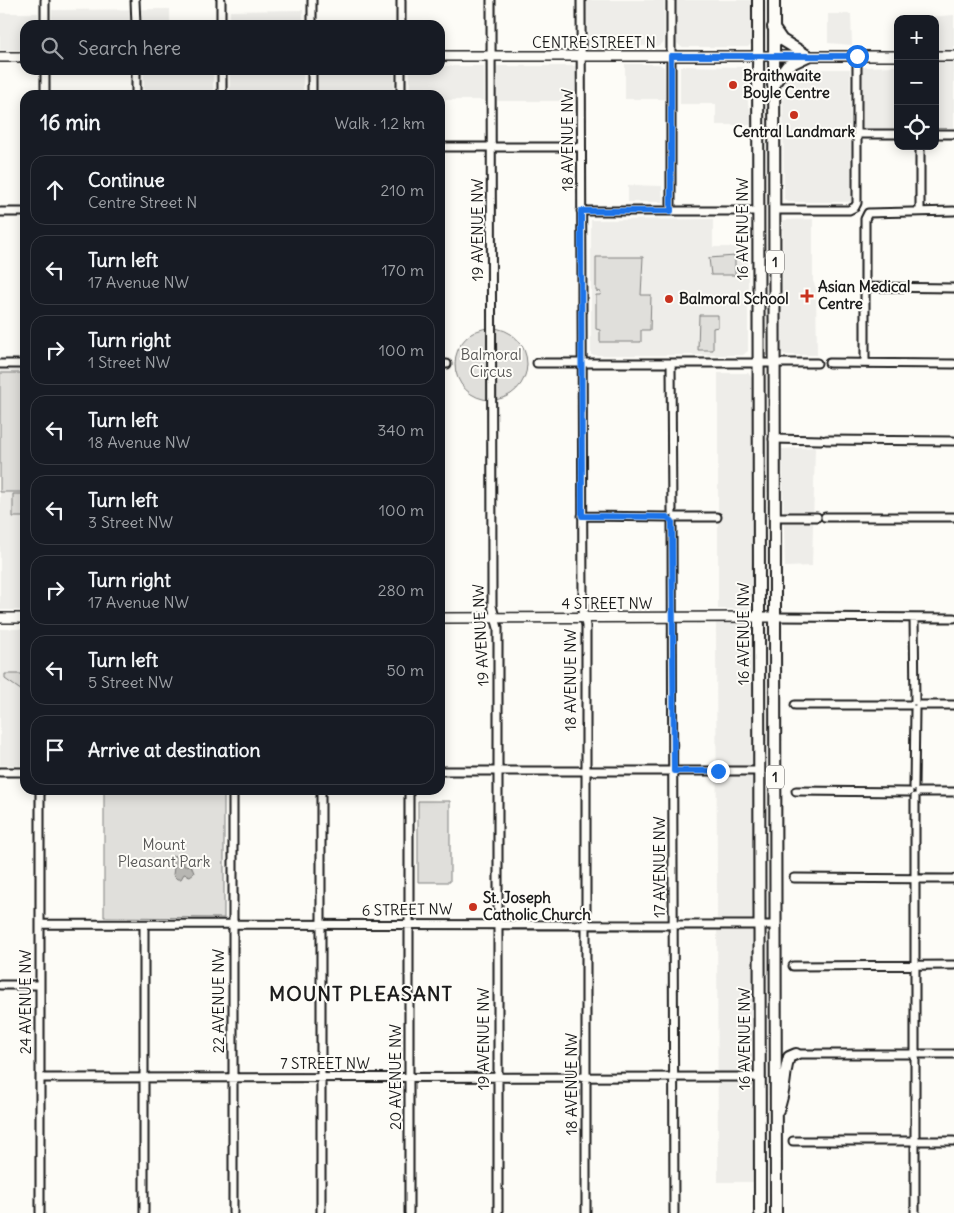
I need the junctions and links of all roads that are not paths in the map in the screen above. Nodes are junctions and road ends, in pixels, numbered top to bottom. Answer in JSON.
{"nodes":[{"id":1,"x":44,"y":0,"type":"edge"},
{"id":2,"x":136,"y":0,"type":"edge"},
{"id":3,"x":222,"y":0,"type":"edge"},
{"id":4,"x":312,"y":0,"type":"edge"},
{"id":5,"x":401,"y":0,"type":"edge"},
{"id":6,"x":491,"y":0,"type":"edge"},
{"id":7,"x":581,"y":0,"type":"edge"},
{"id":8,"x":671,"y":0,"type":"edge"},
{"id":9,"x":758,"y":0,"type":"edge"},
{"id":10,"x":774,"y":0,"type":"edge"},
{"id":11,"x":44,"y":20,"type":"edge"},
{"id":12,"x":136,"y":20,"type":"edge"},
{"id":13,"x":222,"y":20,"type":"edge"},
{"id":14,"x":312,"y":20,"type":"edge"},
{"id":15,"x":401,"y":20,"type":"edge"},
{"id":16,"x":774,"y":27,"type":"junction"},
{"id":17,"x":445,"y":56,"type":"edge"},
{"id":18,"x":491,"y":56,"type":"junction"},
{"id":19,"x":581,"y":56,"type":"junction"},
{"id":20,"x":671,"y":56,"type":"junction"},
{"id":21,"x":758,"y":56,"type":"junction"},
{"id":22,"x":774,"y":56,"type":"junction"},
{"id":23,"x":808,"y":56,"type":"junction"},
{"id":24,"x":857,"y":56,"type":"junction"},
{"id":25,"x":894,"y":56,"type":"edge"},
{"id":26,"x":939,"y":56,"type":"edge"},
{"id":27,"x":954,"y":56,"type":"edge"},
{"id":28,"x":0,"y":57,"type":"edge"},
{"id":29,"x":20,"y":57,"type":"edge"},
{"id":30,"x":45,"y":75,"type":"edge"},
{"id":31,"x":136,"y":75,"type":"edge"},
{"id":32,"x":222,"y":75,"type":"edge"},
{"id":33,"x":312,"y":75,"type":"edge"},
{"id":34,"x":401,"y":75,"type":"edge"},
{"id":35,"x":773,"y":85,"type":"junction"},
{"id":36,"x":45,"y":90,"type":"edge"},
{"id":37,"x":136,"y":90,"type":"edge"},
{"id":38,"x":222,"y":90,"type":"edge"},
{"id":39,"x":312,"y":90,"type":"edge"},
{"id":40,"x":401,"y":90,"type":"edge"},
{"id":41,"x":856,"y":134,"type":"junction"},
{"id":42,"x":894,"y":134,"type":"edge"},
{"id":43,"x":939,"y":134,"type":"edge"},
{"id":44,"x":954,"y":134,"type":"edge"},
{"id":45,"x":445,"y":147,"type":"edge"},
{"id":46,"x":491,"y":147,"type":"junction"},
{"id":47,"x":581,"y":147,"type":"junction"},
{"id":48,"x":920,"y":150,"type":"edge"},
{"id":49,"x":775,"y":210,"type":"junction"},
{"id":50,"x":581,"y":211,"type":"junction"},
{"id":51,"x":671,"y":211,"type":"junction"},
{"id":52,"x":758,"y":211,"type":"junction"},
{"id":53,"x":920,"y":211,"type":"junction"},
{"id":54,"x":954,"y":211,"type":"edge"},
{"id":55,"x":0,"y":212,"type":"edge"},
{"id":56,"x":20,"y":212,"type":"edge"},
{"id":57,"x":865,"y":287,"type":"junction"},
{"id":58,"x":954,"y":288,"type":"edge"},
{"id":59,"x":817,"y":363,"type":"dead end"},
{"id":60,"x":829,"y":363,"type":"dead end"},
{"id":61,"x":0,"y":364,"type":"edge"},
{"id":62,"x":20,"y":364,"type":"edge"},
{"id":63,"x":537,"y":364,"type":"dead end"},
{"id":64,"x":582,"y":364,"type":"junction"},
{"id":65,"x":672,"y":364,"type":"junction"},
{"id":66,"x":758,"y":364,"type":"junction"},
{"id":67,"x":774,"y":364,"type":"junction"},
{"id":68,"x":865,"y":364,"type":"junction"},
{"id":69,"x":954,"y":364,"type":"edge"},
{"id":70,"x":773,"y":439,"type":"junction"},
{"id":71,"x":954,"y":441,"type":"edge"},
{"id":72,"x":582,"y":516,"type":"junction"},
{"id":73,"x":672,"y":517,"type":"junction"},
{"id":74,"x":717,"y":517,"type":"dead end"},
{"id":75,"x":774,"y":517,"type":"junction"},
{"id":76,"x":817,"y":517,"type":"dead end"},
{"id":77,"x":825,"y":517,"type":"dead end"},
{"id":78,"x":954,"y":517,"type":"edge"},
{"id":79,"x":775,"y":617,"type":"junction"},
{"id":80,"x":0,"y":618,"type":"edge"},
{"id":81,"x":20,"y":618,"type":"edge"},
{"id":82,"x":445,"y":618,"type":"edge"},
{"id":83,"x":496,"y":618,"type":"junction"},
{"id":84,"x":584,"y":618,"type":"junction"},
{"id":85,"x":673,"y":618,"type":"junction"},
{"id":86,"x":759,"y":618,"type":"junction"},
{"id":87,"x":914,"y":618,"type":"junction"},
{"id":88,"x":954,"y":618,"type":"edge"},
{"id":89,"x":795,"y":705,"type":"dead end"},
{"id":90,"x":914,"y":705,"type":"junction"},
{"id":91,"x":954,"y":705,"type":"edge"},
{"id":92,"x":445,"y":771,"type":"edge"},
{"id":93,"x":497,"y":771,"type":"junction"},
{"id":94,"x":585,"y":771,"type":"junction"},
{"id":95,"x":674,"y":771,"type":"junction"},
{"id":96,"x":759,"y":771,"type":"junction"},
{"id":97,"x":0,"y":772,"type":"edge"},
{"id":98,"x":20,"y":772,"type":"edge"},
{"id":99,"x":796,"y":791,"type":"dead end"},
{"id":100,"x":914,"y":792,"type":"junction"},
{"id":101,"x":954,"y":792,"type":"edge"},
{"id":102,"x":40,"y":795,"type":"edge"},
{"id":103,"x":232,"y":795,"type":"edge"},
{"id":104,"x":321,"y":795,"type":"edge"},
{"id":105,"x":409,"y":795,"type":"edge"},
{"id":106,"x":794,"y":878,"type":"dead end"},
{"id":107,"x":915,"y":880,"type":"junction"},
{"id":108,"x":954,"y":880,"type":"edge"},
{"id":109,"x":40,"y":924,"type":"junction"},
{"id":110,"x":321,"y":924,"type":"junction"},
{"id":111,"x":409,"y":924,"type":"junction"},
{"id":112,"x":498,"y":924,"type":"junction"},
{"id":113,"x":586,"y":924,"type":"junction"},
{"id":114,"x":674,"y":924,"type":"junction"},
{"id":115,"x":144,"y":925,"type":"junction"},
{"id":116,"x":233,"y":925,"type":"junction"},
{"id":117,"x":759,"y":925,"type":"junction"},
{"id":118,"x":774,"y":925,"type":"junction"},
{"id":119,"x":915,"y":965,"type":"junction"},
{"id":120,"x":954,"y":965,"type":"edge"},
{"id":121,"x":793,"y":966,"type":"dead end"},
{"id":122,"x":0,"y":985,"type":"edge"},
{"id":123,"x":40,"y":985,"type":"junction"},
{"id":124,"x":796,"y":1054,"type":"joint"},
{"id":125,"x":915,"y":1054,"type":"junction"},
{"id":126,"x":954,"y":1054,"type":"edge"},
{"id":127,"x":321,"y":1077,"type":"junction"},
{"id":128,"x":674,"y":1077,"type":"junction"},
{"id":129,"x":760,"y":1077,"type":"junction"},
{"id":130,"x":40,"y":1078,"type":"junction"},
{"id":131,"x":144,"y":1078,"type":"junction"},
{"id":132,"x":232,"y":1078,"type":"junction"},
{"id":133,"x":409,"y":1078,"type":"junction"},
{"id":134,"x":498,"y":1078,"type":"junction"},
{"id":135,"x":586,"y":1078,"type":"junction"},
{"id":136,"x":776,"y":1116,"type":"junction"},
{"id":137,"x":794,"y":1141,"type":"dead end"},
{"id":138,"x":914,"y":1141,"type":"junction"},
{"id":139,"x":954,"y":1141,"type":"edge"},
{"id":140,"x":40,"y":1213,"type":"edge"},
{"id":141,"x":144,"y":1213,"type":"edge"},
{"id":142,"x":233,"y":1213,"type":"edge"},
{"id":143,"x":321,"y":1213,"type":"edge"},
{"id":144,"x":410,"y":1213,"type":"edge"},
{"id":145,"x":498,"y":1213,"type":"edge"},
{"id":146,"x":586,"y":1213,"type":"edge"},
{"id":147,"x":674,"y":1213,"type":"edge"},
{"id":148,"x":760,"y":1213,"type":"edge"},
{"id":149,"x":776,"y":1213,"type":"edge"},
{"id":150,"x":915,"y":1213,"type":"edge"}],
"edges":[{"from":1,"to":11,"type":"street"},
{"from":2,"to":12,"type":"street"},
{"from":3,"to":13,"type":"street"},
{"from":4,"to":14,"type":"street"},
{"from":5,"to":15,"type":"street"},
{"from":6,"to":18,"type":"street","name":"19 AVENUE NW"},
{"from":7,"to":19,"type":"street","name":"18 AVENUE NW"},
{"from":8,"to":20,"type":"street"},
{"from":9,"to":21,"type":"highway","number":"1"},
{"from":10,"to":16,"type":"highway","number":"1"},
{"from":16,"to":22,"type":"highway","number":"1"},
{"from":16,"to":23,"type":"highway"},
{"from":17,"to":18,"type":"main road","name":"CENTRE STREET N"},
{"from":18,"to":19,"type":"main road","name":"CENTRE STREET N"},
{"from":18,"to":46,"type":"street","name":"19 AVENUE NW"},
{"from":19,"to":20,"type":"main road","name":"CENTRE STREET N"},
{"from":19,"to":47,"type":"street","name":"18 AVENUE NW"},
{"from":20,"to":21,"type":"main road","name":"CENTRE STREET N"},
{"from":20,"to":51,"type":"street"},
{"from":21,"to":22,"type":"main road","name":"CENTRE STREET N"},
{"from":21,"to":52,"type":"highway","name":"16 AVENUE NW","number":"1"},
{"from":22,"to":23,"type":"main road","name":"CENTRE STREET N"},
{"from":22,"to":35,"type":"highway","name":"16 AVENUE NW","number":"1"},
{"from":23,"to":24,"type":"main road","name":"CENTRE STREET N"},
{"from":23,"to":35,"type":"highway"},
{"from":24,"to":25,"type":"main road","name":"CENTRE STREET N"},
{"from":24,"to":41,"type":"street"},
{"from":26,"to":27,"type":"main road"},
{"from":28,"to":29,"type":"main road"},
{"from":30,"to":36,"type":"street"},
{"from":31,"to":37,"type":"street"},
{"from":32,"to":38,"type":"street"},
{"from":33,"to":39,"type":"street"},
{"from":34,"to":40,"type":"street"},
{"from":35,"to":49,"type":"highway","name":"16 AVENUE NW","number":"1"},
{"from":41,"to":42,"type":"street"},
{"from":41,"to":49,"type":"street"},
{"from":43,"to":44,"type":"street"},
{"from":45,"to":46,"type":"street"},
{"from":46,"to":47,"type":"street"},
{"from":46,"to":83,"type":"street","name":"19 AVENUE NW"},
{"from":47,"to":50,"type":"street","name":"18 AVENUE NW"},
{"from":48,"to":53,"type":"street"},
{"from":49,"to":67,"type":"highway","name":"16 AVENUE NW","number":"1"},
{"from":50,"to":51,"type":"street"},
{"from":50,"to":64,"type":"street","name":"18 AVENUE NW"},
{"from":51,"to":52,"type":"street"},
{"from":52,"to":66,"type":"highway","name":"16 AVENUE NW","number":"1"},
{"from":53,"to":54,"type":"street"},
{"from":53,"to":57,"type":"street"},
{"from":55,"to":56,"type":"street"},
{"from":57,"to":58,"type":"street"},
{"from":57,"to":68,"type":"street"},
{"from":59,"to":67,"type":"street"},
{"from":60,"to":68,"type":"street"},
{"from":61,"to":62,"type":"street"},
{"from":63,"to":64,"type":"street"},
{"from":64,"to":65,"type":"street"},
{"from":64,"to":72,"type":"street","name":"18 AVENUE NW"},
{"from":65,"to":66,"type":"street"},
{"from":65,"to":73,"type":"street","name":"17 AVENUE NW"},
{"from":66,"to":67,"type":"street"},
{"from":66,"to":86,"type":"highway","name":"16 AVENUE NW","number":"1"},
{"from":67,"to":70,"type":"highway","name":"16 AVENUE NW","number":"1"},
{"from":68,"to":69,"type":"street"},
{"from":70,"to":71,"type":"street"},
{"from":70,"to":75,"type":"highway","name":"16 AVENUE NW","number":"1"},
{"from":72,"to":73,"type":"street"},
{"from":72,"to":84,"type":"street","name":"18 AVENUE NW"},
{"from":73,"to":74,"type":"street"},
{"from":73,"to":85,"type":"street","name":"17 AVENUE NW"},
{"from":75,"to":76,"type":"street"},
{"from":75,"to":79,"type":"highway","name":"16 AVENUE NW","number":"1"},
{"from":77,"to":78,"type":"street"},
{"from":79,"to":86,"type":"main road","name":"4 STREET NW"},
{"from":79,"to":87,"type":"street","name":"4 STREET NW"},
{"from":79,"to":118,"type":"highway","name":"16 AVENUE NW","number":"1"},
{"from":80,"to":81,"type":"main road"},
{"from":82,"to":83,"type":"main road","name":"4 STREET NW"},
{"from":83,"to":84,"type":"main road","name":"4 STREET NW"},
{"from":83,"to":93,"type":"street","name":"19 AVENUE NW"},
{"from":84,"to":85,"type":"main road","name":"4 STREET NW"},
{"from":84,"to":94,"type":"street","name":"18 AVENUE NW"},
{"from":85,"to":86,"type":"main road","name":"4 STREET NW"},
{"from":85,"to":95,"type":"street","name":"17 AVENUE NW"},
{"from":86,"to":96,"type":"highway","name":"16 AVENUE NW","number":"1"},
{"from":87,"to":88,"type":"street","name":"4 STREET NW"},
{"from":87,"to":90,"type":"street"},
{"from":89,"to":90,"type":"street"},
{"from":90,"to":91,"type":"street"},
{"from":90,"to":100,"type":"street"},
{"from":92,"to":93,"type":"street"},
{"from":93,"to":94,"type":"street"},
{"from":93,"to":112,"type":"street","name":"19 AVENUE NW"},
{"from":94,"to":95,"type":"street"},
{"from":94,"to":113,"type":"street","name":"18 AVENUE NW"},
{"from":95,"to":96,"type":"street"},
{"from":95,"to":114,"type":"street","name":"17 AVENUE NW"},
{"from":96,"to":117,"type":"highway","name":"16 AVENUE NW","number":"1"},
{"from":97,"to":98,"type":"street"},
{"from":99,"to":100,"type":"street"},
{"from":100,"to":101,"type":"street"},
{"from":100,"to":107,"type":"street"},
{"from":102,"to":109,"type":"street","name":"24 AVENUE NW"},
{"from":103,"to":116,"type":"street","name":"22 AVENUE NW"},
{"from":104,"to":110,"type":"street"},
{"from":105,"to":111,"type":"street","name":"20 AVENUE NW"},
{"from":106,"to":107,"type":"street"},
{"from":107,"to":108,"type":"street"},
{"from":107,"to":119,"type":"street"},
{"from":109,"to":115,"type":"street","name":"6 STREET NW"},
{"from":109,"to":123,"type":"street","name":"24 AVENUE NW"},
{"from":110,"to":111,"type":"street","name":"6 STREET NW"},
{"from":110,"to":116,"type":"street","name":"6 STREET NW"},
{"from":110,"to":127,"type":"street"},
{"from":111,"to":112,"type":"street","name":"6 STREET NW"},
{"from":111,"to":133,"type":"street","name":"20 AVENUE NW"},
{"from":112,"to":113,"type":"street","name":"6 STREET NW"},
{"from":112,"to":134,"type":"street","name":"19 AVENUE NW"},
{"from":113,"to":114,"type":"street","name":"6 STREET NW"},
{"from":113,"to":135,"type":"street","name":"18 AVENUE NW"},
{"from":114,"to":117,"type":"street","name":"6 STREET NW"},
{"from":114,"to":128,"type":"street","name":"17 AVENUE NW"},
{"from":115,"to":116,"type":"street","name":"6 STREET NW"},
{"from":115,"to":131,"type":"street"},
{"from":116,"to":132,"type":"street","name":"22 AVENUE NW"},
{"from":117,"to":118,"type":"street","name":"6 STREET NW"},
{"from":117,"to":129,"type":"highway","name":"16 AVENUE NW","number":"1"},
{"from":118,"to":136,"type":"highway","name":"16 AVENUE NW","number":"1"},
{"from":119,"to":120,"type":"street"},
{"from":119,"to":121,"type":"street"},
{"from":119,"to":125,"type":"street"},
{"from":122,"to":123,"type":"street"},
{"from":123,"to":130,"type":"street","name":"24 AVENUE NW"},
{"from":124,"to":125,"type":"street"},
{"from":124,"to":136,"type":"highway"},
{"from":125,"to":126,"type":"street"},
{"from":125,"to":138,"type":"street"},
{"from":127,"to":132,"type":"street","name":"7 STREET NW"},
{"from":127,"to":133,"type":"street","name":"7 STREET NW"},
{"from":127,"to":143,"type":"street"},
{"from":128,"to":129,"type":"street","name":"7 STREET NW"},
{"from":128,"to":135,"type":"street","name":"7 STREET NW"},
{"from":128,"to":147,"type":"street","name":"17 AVENUE NW"},
{"from":129,"to":148,"type":"highway","name":"16 AVENUE NW","number":"1"},
{"from":130,"to":131,"type":"street","name":"7 STREET NW"},
{"from":130,"to":140,"type":"street","name":"24 AVENUE NW"},
{"from":131,"to":132,"type":"street","name":"7 STREET NW"},
{"from":131,"to":141,"type":"street"},
{"from":132,"to":142,"type":"street","name":"22 AVENUE NW"},
{"from":133,"to":134,"type":"street","name":"7 STREET NW"},
{"from":133,"to":144,"type":"street","name":"20 AVENUE NW"},
{"from":134,"to":135,"type":"street","name":"7 STREET NW"},
{"from":134,"to":145,"type":"street","name":"19 AVENUE NW"},
{"from":135,"to":146,"type":"street","name":"18 AVENUE NW"},
{"from":136,"to":149,"type":"highway","name":"16 AVENUE NW","number":"1"},
{"from":137,"to":138,"type":"street"},
{"from":138,"to":139,"type":"street"},
{"from":138,"to":150,"type":"street"}]}
